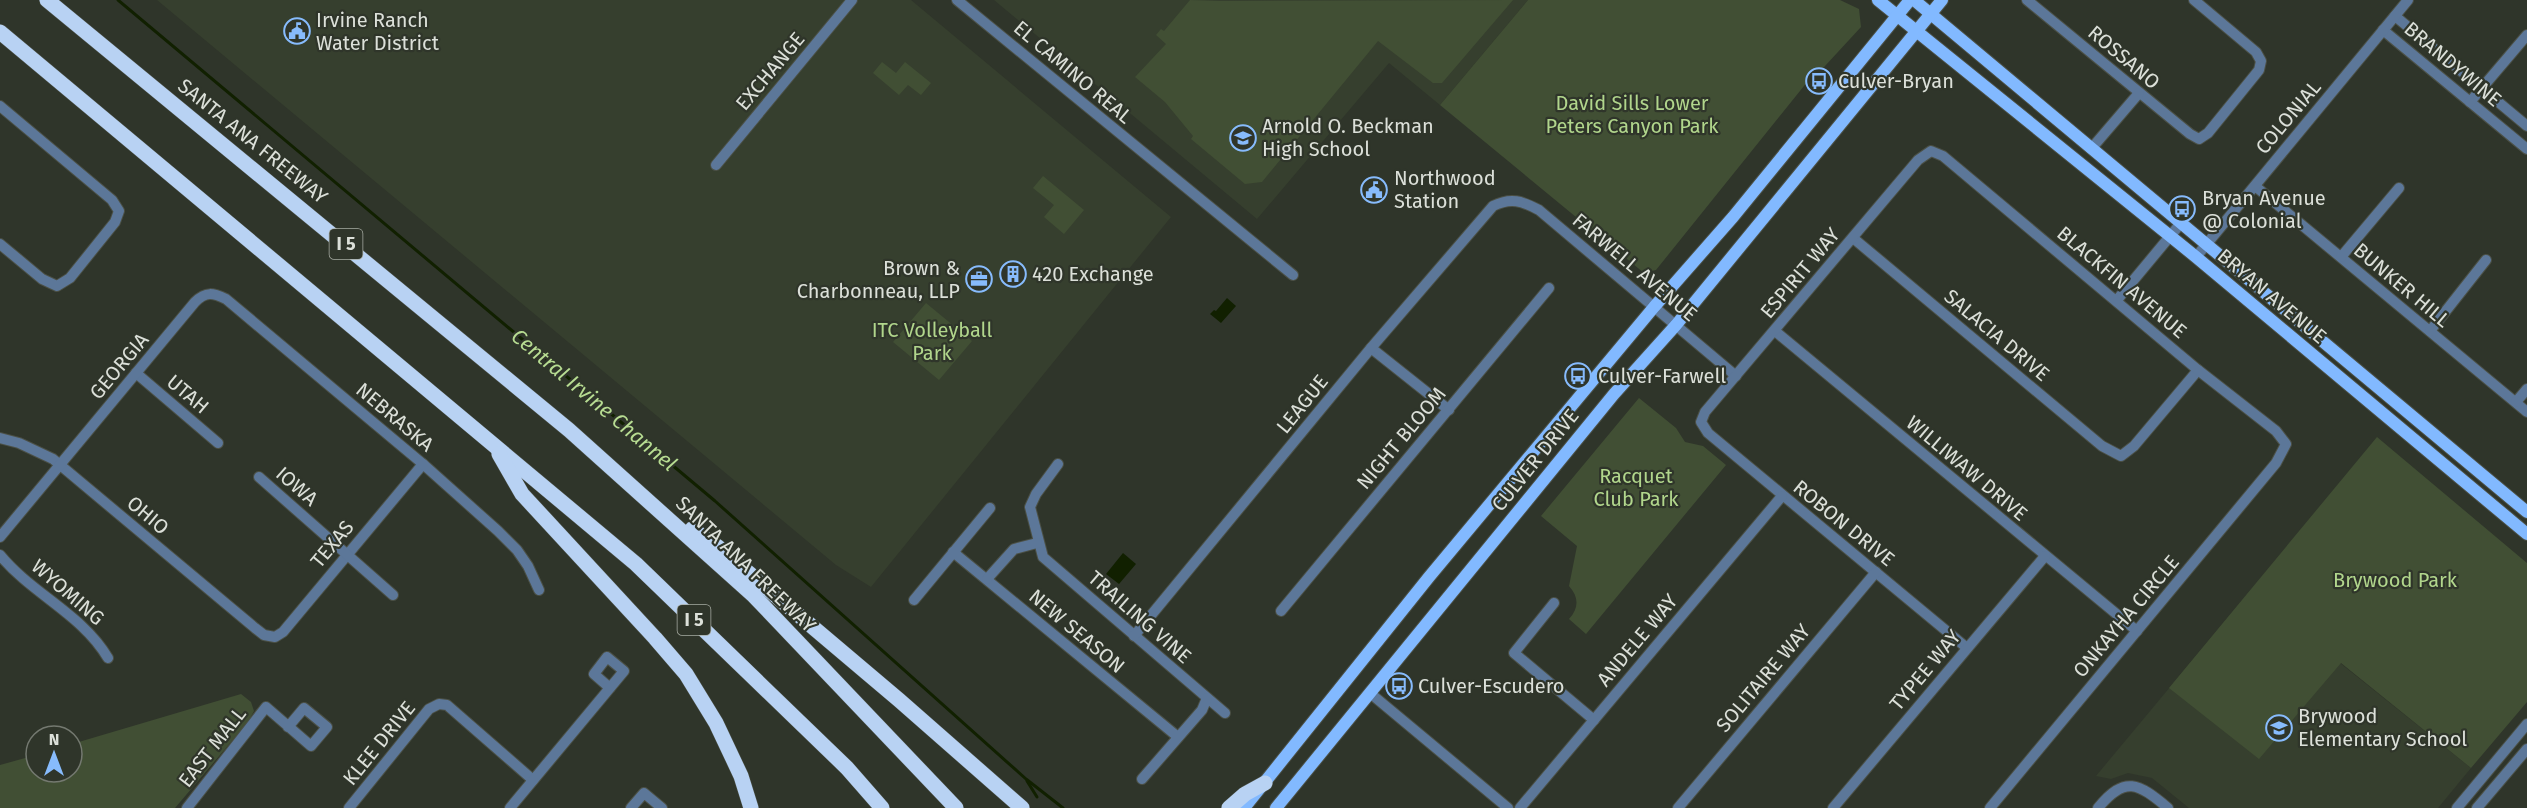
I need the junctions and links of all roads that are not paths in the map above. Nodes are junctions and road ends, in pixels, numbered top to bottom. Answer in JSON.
{"nodes":[{"id":1,"x":47,"y":0,"type":"edge"},
{"id":2,"x":852,"y":0,"type":"edge"},
{"id":3,"x":957,"y":0,"type":"edge"},
{"id":4,"x":1878,"y":0,"type":"edge"},
{"id":5,"x":1912,"y":0,"type":"edge"},
{"id":6,"x":1942,"y":0,"type":"edge"},
{"id":7,"x":2027,"y":0,"type":"edge"},
{"id":8,"x":2408,"y":0,"type":"edge"},
{"id":9,"x":2200,"y":2,"type":"edge"},
{"id":10,"x":1930,"y":14,"type":"junction"},
{"id":11,"x":1897,"y":16,"type":"junction"},
{"id":12,"x":2395,"y":16,"type":"junction"},
{"id":13,"x":2383,"y":30,"type":"junction"},
{"id":14,"x":1916,"y":31,"type":"junction"},
{"id":15,"x":0,"y":32,"type":"edge"},
{"id":16,"x":2527,"y":35,"type":"edge"},
{"id":17,"x":2482,"y":89,"type":"junction"},
{"id":18,"x":2139,"y":93,"type":"junction"},
{"id":19,"x":2470,"y":102,"type":"junction"},
{"id":20,"x":0,"y":106,"type":"edge"},
{"id":21,"x":2527,"y":126,"type":"edge"},
{"id":22,"x":2091,"y":149,"type":"junction"},
{"id":23,"x":2527,"y":149,"type":"edge"},
{"id":24,"x":1931,"y":151,"type":"joint"},
{"id":25,"x":716,"y":165,"type":"dead end"},
{"id":26,"x":2255,"y":186,"type":"junction"},
{"id":27,"x":2399,"y":188,"type":"dead end"},
{"id":28,"x":1504,"y":201,"type":"joint"},
{"id":29,"x":2181,"y":222,"type":"junction"},
{"id":30,"x":2170,"y":236,"type":"junction"},
{"id":31,"x":1853,"y":238,"type":"junction"},
{"id":32,"x":2207,"y":243,"type":"junction"},
{"id":33,"x":0,"y":244,"type":"edge"},
{"id":34,"x":2196,"y":257,"type":"junction"},
{"id":35,"x":2341,"y":257,"type":"junction"},
{"id":36,"x":2486,"y":260,"type":"dead end"},
{"id":37,"x":1293,"y":275,"type":"dead end"},
{"id":38,"x":1549,"y":288,"type":"dead end"},
{"id":39,"x":207,"y":293,"type":"joint"},
{"id":40,"x":2117,"y":300,"type":"junction"},
{"id":41,"x":1654,"y":307,"type":"junction"},
{"id":42,"x":1676,"y":325,"type":"junction"},
{"id":43,"x":1775,"y":331,"type":"junction"},
{"id":44,"x":2430,"y":331,"type":"junction"},
{"id":45,"x":1371,"y":348,"type":"junction"},
{"id":46,"x":2198,"y":370,"type":"junction"},
{"id":47,"x":136,"y":374,"type":"junction"},
{"id":48,"x":1736,"y":376,"type":"junction"},
{"id":49,"x":2527,"y":389,"type":"edge"},
{"id":50,"x":2516,"y":402,"type":"junction"},
{"id":51,"x":1449,"y":410,"type":"junction"},
{"id":52,"x":2527,"y":412,"type":"edge"},
{"id":53,"x":1701,"y":422,"type":"joint"},
{"id":54,"x":0,"y":438,"type":"edge"},
{"id":55,"x":218,"y":443,"type":"dead end"},
{"id":56,"x":493,"y":444,"type":"junction"},
{"id":57,"x":2286,"y":444,"type":"joint"},
{"id":58,"x":60,"y":464,"type":"junction"},
{"id":59,"x":423,"y":464,"type":"junction"},
{"id":60,"x":1058,"y":464,"type":"dead end"},
{"id":61,"x":259,"y":477,"type":"dead end"},
{"id":62,"x":641,"y":494,"type":"junction"},
{"id":63,"x":1782,"y":496,"type":"junction"},
{"id":64,"x":990,"y":508,"type":"dead end"},
{"id":65,"x":2527,"y":513,"type":"edge"},
{"id":66,"x":2527,"y":534,"type":"edge"},
{"id":67,"x":0,"y":537,"type":"edge"},
{"id":68,"x":1037,"y":543,"type":"junction"},
{"id":69,"x":953,"y":552,"type":"junction"},
{"id":70,"x":347,"y":554,"type":"junction"},
{"id":71,"x":0,"y":555,"type":"edge"},
{"id":72,"x":2045,"y":556,"type":"junction"},
{"id":73,"x":1876,"y":572,"type":"junction"},
{"id":74,"x":987,"y":579,"type":"junction"},
{"id":75,"x":539,"y":590,"type":"dead end"},
{"id":76,"x":393,"y":594,"type":"dead end"},
{"id":77,"x":914,"y":600,"type":"dead end"},
{"id":78,"x":1554,"y":603,"type":"dead end"},
{"id":79,"x":1281,"y":611,"type":"dead end"},
{"id":80,"x":2137,"y":631,"type":"junction"},
{"id":81,"x":264,"y":635,"type":"joint"},
{"id":82,"x":1134,"y":636,"type":"junction"},
{"id":83,"x":1967,"y":648,"type":"junction"},
{"id":84,"x":108,"y":658,"type":"dead end"},
{"id":85,"x":610,"y":688,"type":"dead end"},
{"id":86,"x":1370,"y":693,"type":"junction"},
{"id":87,"x":1207,"y":698,"type":"junction"},
{"id":88,"x":1225,"y":713,"type":"dead end"},
{"id":89,"x":1594,"y":720,"type":"junction"},
{"id":90,"x":2527,"y":724,"type":"edge"},
{"id":91,"x":288,"y":727,"type":"dead end"},
{"id":92,"x":1178,"y":738,"type":"junction"},
{"id":93,"x":2527,"y":749,"type":"edge"},
{"id":94,"x":1142,"y":779,"type":"dead end"},
{"id":95,"x":533,"y":780,"type":"junction"},
{"id":96,"x":1265,"y":783,"type":"junction"},
{"id":97,"x":189,"y":807,"type":"edge"},
{"id":98,"x":350,"y":808,"type":"edge"},
{"id":99,"x":510,"y":808,"type":"edge"},
{"id":100,"x":631,"y":808,"type":"edge"},
{"id":101,"x":662,"y":808,"type":"edge"},
{"id":102,"x":751,"y":808,"type":"edge"},
{"id":103,"x":882,"y":808,"type":"edge"},
{"id":104,"x":958,"y":808,"type":"edge"},
{"id":105,"x":1022,"y":808,"type":"edge"},
{"id":106,"x":1229,"y":808,"type":"edge"},
{"id":107,"x":1244,"y":808,"type":"edge"},
{"id":108,"x":1276,"y":808,"type":"edge"},
{"id":109,"x":1508,"y":808,"type":"edge"},
{"id":110,"x":1520,"y":808,"type":"edge"},
{"id":111,"x":1678,"y":808,"type":"edge"},
{"id":112,"x":1833,"y":808,"type":"edge"},
{"id":113,"x":1990,"y":808,"type":"edge"},
{"id":114,"x":2098,"y":808,"type":"edge"},
{"id":115,"x":2168,"y":808,"type":"edge"},
{"id":116,"x":2457,"y":808,"type":"edge"},
{"id":117,"x":2477,"y":808,"type":"edge"}],
"edges":[{"from":1,"to":62,"type":"highway","name":"SANTA ANA FREEWAY","number":"I 5"},
{"from":2,"to":25,"type":"street","name":"EXCHANGE"},
{"from":3,"to":37,"type":"street","name":"EL CAMINO REAL"},
{"from":4,"to":11,"type":"main road","name":"BRYAN AVENUE"},
{"from":5,"to":10,"type":"main road","name":"BRYAN AVENUE"},
{"from":5,"to":11,"type":"main road","name":"CULVER DRIVE"},
{"from":6,"to":10,"type":"main road","name":"CULVER DRIVE"},
{"from":7,"to":18,"type":"street","name":"ROSSANO"},
{"from":8,"to":12,"type":"street","name":"COLONIAL"},
{"from":9,"to":18,"type":"street","name":"ROSSANO"},
{"from":10,"to":14,"type":"main road","name":"CULVER DRIVE"},
{"from":10,"to":22,"type":"main road","name":"BRYAN AVENUE"},
{"from":11,"to":14,"type":"main road","name":"BRYAN AVENUE"},
{"from":11,"to":41,"type":"main road","name":"CULVER DRIVE"},
{"from":12,"to":13,"type":"street","name":"COLONIAL"},
{"from":12,"to":17,"type":"street","name":"BRANDYWINE"},
{"from":13,"to":19,"type":"street","name":"BRANDYWINE"},
{"from":13,"to":26,"type":"street","name":"COLONIAL"},
{"from":14,"to":30,"type":"main road","name":"BRYAN AVENUE"},
{"from":14,"to":42,"type":"main road","name":"CULVER DRIVE"},
{"from":15,"to":56,"type":"highway","number":"I 5"},
{"from":16,"to":17,"type":"street"},
{"from":17,"to":19,"type":"street"},
{"from":17,"to":21,"type":"street","name":"BRANDYWINE"},
{"from":18,"to":22,"type":"street"},
{"from":19,"to":23,"type":"street","name":"BRANDYWINE"},
{"from":20,"to":33,"type":"street"},
{"from":22,"to":29,"type":"main road","name":"BRYAN AVENUE"},
{"from":24,"to":31,"type":"street","name":"ESPIRIT WAY"},
{"from":24,"to":40,"type":"street","name":"BLACKFIN AVENUE"},
{"from":26,"to":32,"type":"street","name":"COLONIAL"},
{"from":26,"to":35,"type":"street","name":"BUNKER HILL"},
{"from":27,"to":35,"type":"street"},
{"from":28,"to":41,"type":"street","name":"FARWELL AVENUE"},
{"from":28,"to":45,"type":"street","name":"LEAGUE"},
{"from":29,"to":30,"type":"street"},
{"from":29,"to":32,"type":"main road","name":"BRYAN AVENUE"},
{"from":30,"to":34,"type":"main road","name":"BRYAN AVENUE"},
{"from":30,"to":40,"type":"street"},
{"from":31,"to":43,"type":"street","name":"ESPIRIT WAY"},
{"from":31,"to":46,"type":"street","name":"SALACIA DRIVE"},
{"from":32,"to":34,"type":"street","name":"COLONIAL"},
{"from":32,"to":65,"type":"main road","name":"BRYAN AVENUE"},
{"from":34,"to":66,"type":"main road","name":"BRYAN AVENUE"},
{"from":35,"to":44,"type":"street","name":"BUNKER HILL"},
{"from":36,"to":44,"type":"street"},
{"from":38,"to":51,"type":"street","name":"NIGHT BLOOM"},
{"from":39,"to":47,"type":"street","name":"GEORGIA"},
{"from":39,"to":59,"type":"street","name":"NEBRASKA"},
{"from":40,"to":46,"type":"street","name":"BLACKFIN AVENUE"},
{"from":41,"to":42,"type":"street","name":"FARWELL AVENUE"},
{"from":41,"to":96,"type":"main road","name":"CULVER DRIVE"},
{"from":42,"to":48,"type":"street","name":"FARWELL AVENUE"},
{"from":42,"to":86,"type":"main road","name":"CULVER DRIVE"},
{"from":43,"to":48,"type":"street","name":"ESPIRIT WAY"},
{"from":43,"to":72,"type":"street","name":"WILLIWAW DRIVE"},
{"from":44,"to":50,"type":"street","name":"BUNKER HILL"},
{"from":45,"to":51,"type":"street"},
{"from":45,"to":82,"type":"street","name":"LEAGUE"},
{"from":46,"to":57,"type":"street","name":"BLACKFIN AVENUE"},
{"from":47,"to":55,"type":"street","name":"UTAH"},
{"from":47,"to":58,"type":"street","name":"GEORGIA"},
{"from":48,"to":53,"type":"street","name":"ESPIRIT WAY"},
{"from":49,"to":50,"type":"street"},
{"from":50,"to":52,"type":"street","name":"BUNKER HILL"},
{"from":51,"to":79,"type":"street","name":"NIGHT BLOOM"},
{"from":53,"to":63,"type":"street","name":"ROBON DRIVE"},
{"from":54,"to":58,"type":"street","name":"OHIO"},
{"from":56,"to":102,"type":"highway"},
{"from":56,"to":103,"type":"highway","number":"I 5"},
{"from":57,"to":80,"type":"street","name":"ONKAYHA CIRCLE"},
{"from":58,"to":67,"type":"street"},
{"from":58,"to":81,"type":"street","name":"OHIO"},
{"from":59,"to":70,"type":"street","name":"TEXAS"},
{"from":59,"to":75,"type":"street","name":"NEBRASKA"},
{"from":60,"to":68,"type":"street","name":"TRAILING VINE"},
{"from":61,"to":70,"type":"street","name":"IOWA"},
{"from":62,"to":104,"type":"highway","name":"SANTA ANA FREEWAY","number":"I 5"},
{"from":62,"to":105,"type":"highway"},
{"from":63,"to":73,"type":"street","name":"ROBON DRIVE"},
{"from":63,"to":89,"type":"street","name":"ANDELE WAY"},
{"from":64,"to":69,"type":"street"},
{"from":68,"to":74,"type":"street"},
{"from":68,"to":82,"type":"street","name":"TRAILING VINE"},
{"from":69,"to":74,"type":"street","name":"NEW SEASON"},
{"from":69,"to":77,"type":"street"},
{"from":70,"to":76,"type":"street","name":"IOWA"},
{"from":70,"to":81,"type":"street","name":"TEXAS"},
{"from":71,"to":84,"type":"street","name":"WYOMING"},
{"from":72,"to":80,"type":"street","name":"WILLIWAW DRIVE"},
{"from":72,"to":83,"type":"street","name":"TYPEE WAY"},
{"from":73,"to":83,"type":"street","name":"ROBON DRIVE"},
{"from":73,"to":111,"type":"street","name":"SOLITAIRE WAY"},
{"from":74,"to":92,"type":"street","name":"NEW SEASON"},
{"from":78,"to":89,"type":"street"},
{"from":80,"to":113,"type":"street","name":"ONKAYHA CIRCLE"},
{"from":82,"to":87,"type":"street","name":"TRAILING VINE"},
{"from":83,"to":112,"type":"street","name":"TYPEE WAY"},
{"from":85,"to":95,"type":"street"},
{"from":86,"to":108,"type":"main road","name":"CULVER DRIVE"},
{"from":86,"to":109,"type":"street"},
{"from":87,"to":88,"type":"street","name":"TRAILING VINE"},
{"from":87,"to":92,"type":"street"},
{"from":89,"to":110,"type":"street","name":"ANDELE WAY"},
{"from":90,"to":116,"type":"street"},
{"from":91,"to":97,"type":"street","name":"EAST MALL"},
{"from":92,"to":94,"type":"street"},
{"from":93,"to":117,"type":"street"},
{"from":95,"to":98,"type":"street","name":"KLEE DRIVE"},
{"from":95,"to":99,"type":"street"},
{"from":96,"to":106,"type":"highway"},
{"from":96,"to":107,"type":"main road","name":"CULVER DRIVE"},
{"from":100,"to":101,"type":"street"},
{"from":114,"to":115,"type":"street"}]}
